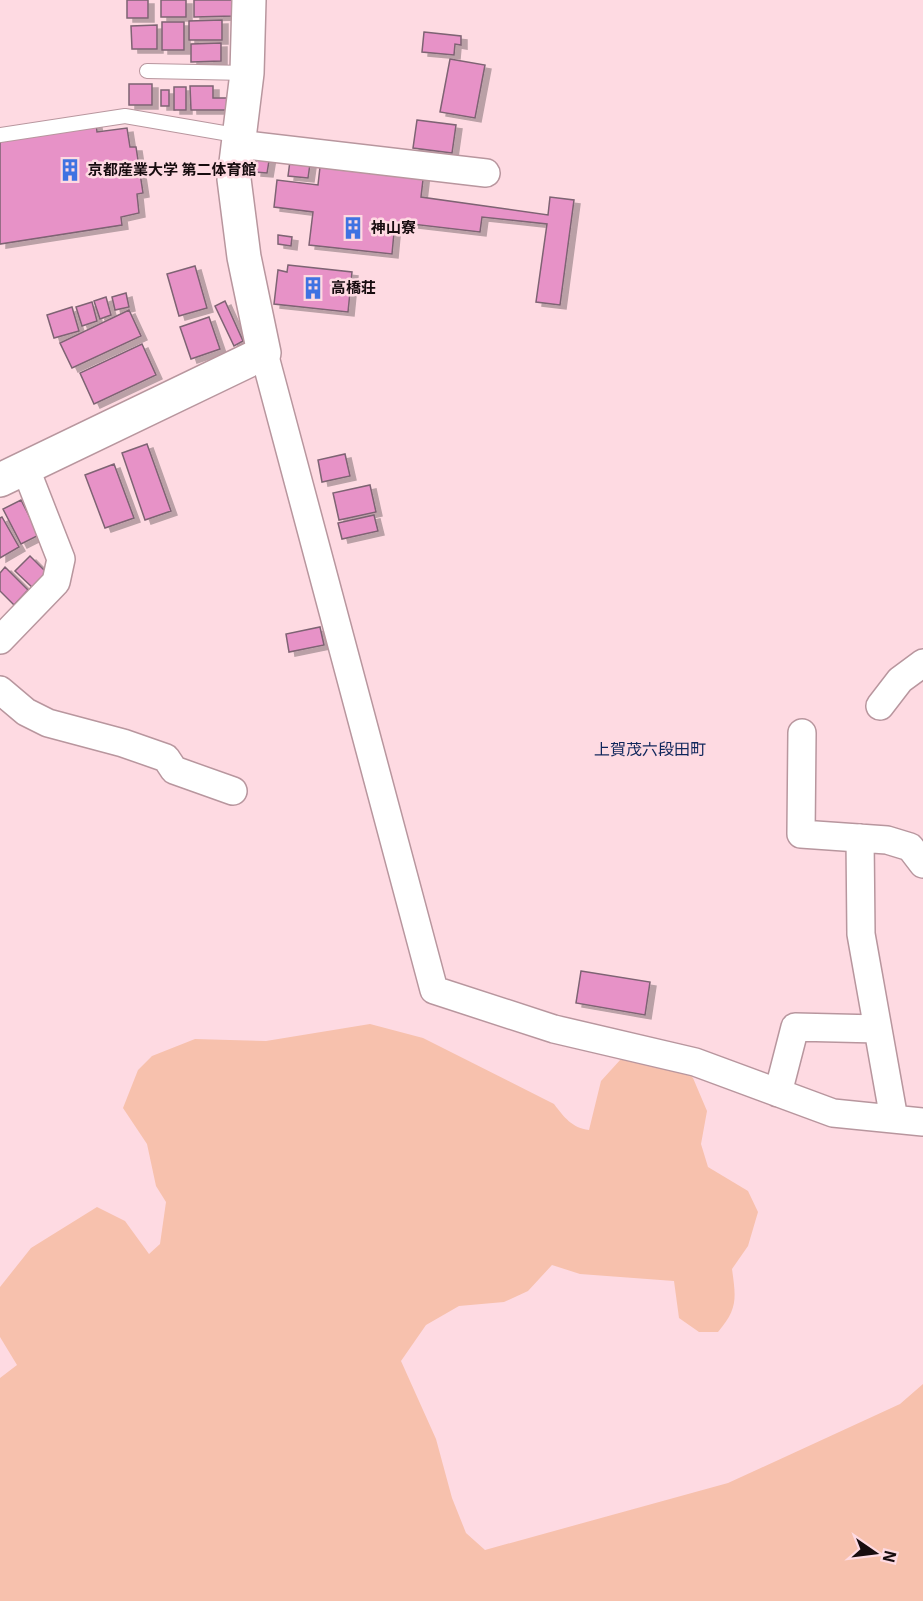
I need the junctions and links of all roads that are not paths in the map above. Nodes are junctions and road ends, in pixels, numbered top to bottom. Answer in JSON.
{"nodes":[{"id":1,"x":249,"y":0,"type":"edge"},
{"id":2,"x":147,"y":71,"type":"dead end"},
{"id":3,"x":247,"y":73,"type":"junction"},
{"id":4,"x":0,"y":135,"type":"edge"},
{"id":5,"x":240,"y":140,"type":"junction"},
{"id":6,"x":486,"y":173,"type":"dead end"},
{"id":7,"x":264,"y":353,"type":"junction"},
{"id":8,"x":13,"y":474,"type":"edge"},
{"id":9,"x":0,"y":640,"type":"edge"},
{"id":10,"x":923,"y":663,"type":"edge"},
{"id":11,"x":0,"y":690,"type":"edge"},
{"id":12,"x":880,"y":706,"type":"dead end"},
{"id":13,"x":802,"y":733,"type":"dead end"},
{"id":14,"x":232,"y":791,"type":"dead end"},
{"id":15,"x":860,"y":838,"type":"junction"},
{"id":16,"x":923,"y":864,"type":"edge"},
{"id":17,"x":878,"y":1029,"type":"junction"},
{"id":18,"x":778,"y":1093,"type":"junction"},
{"id":19,"x":894,"y":1119,"type":"junction"},
{"id":20,"x":923,"y":1122,"type":"edge"}],
"edges":[{"from":1,"to":3,"type":"street"},
{"from":2,"to":3,"type":"lane"},
{"from":3,"to":5,"type":"street"},
{"from":4,"to":5,"type":"lane"},
{"from":5,"to":6,"type":"street"},
{"from":5,"to":7,"type":"street"},
{"from":7,"to":8,"type":"street"},
{"from":7,"to":18,"type":"street"},
{"from":8,"to":9,"type":"street"},
{"from":10,"to":12,"type":"street"},
{"from":11,"to":14,"type":"street"},
{"from":13,"to":15,"type":"street"},
{"from":15,"to":16,"type":"street"},
{"from":15,"to":17,"type":"street"},
{"from":17,"to":18,"type":"street"},
{"from":17,"to":19,"type":"street"},
{"from":18,"to":19,"type":"street"},
{"from":19,"to":20,"type":"street"}]}
